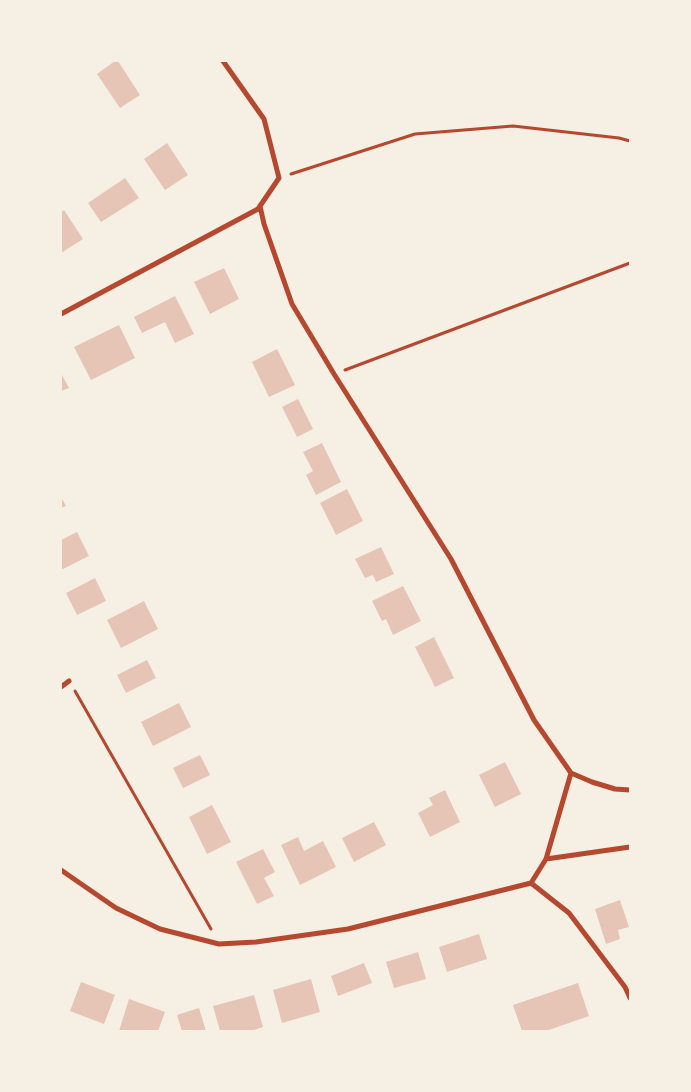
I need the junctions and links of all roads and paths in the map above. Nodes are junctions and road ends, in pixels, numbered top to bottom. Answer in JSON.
{"nodes":[{"id":1,"x":223,"y":61,"type":"edge"},
{"id":2,"x":630,"y":141,"type":"edge"},
{"id":3,"x":279,"y":178,"type":"junction"},
{"id":4,"x":260,"y":206,"type":"junction"},
{"id":5,"x":630,"y":263,"type":"edge"},
{"id":6,"x":61,"y":314,"type":"edge"},
{"id":7,"x":334,"y":374,"type":"junction"},
{"id":8,"x":69,"y":681,"type":"joint"},
{"id":9,"x":61,"y":687,"type":"edge"},
{"id":10,"x":571,"y":773,"type":"junction"},
{"id":11,"x":630,"y":790,"type":"edge"},
{"id":12,"x":630,"y":847,"type":"edge"},
{"id":13,"x":546,"y":859,"type":"junction"},
{"id":14,"x":61,"y":870,"type":"edge"},
{"id":15,"x":531,"y":883,"type":"junction"},
{"id":16,"x":219,"y":944,"type":"junction"},
{"id":17,"x":630,"y":998,"type":"edge"}],
"edges":[{"from":1,"to":3,"type":"street"},
{"from":2,"to":3,"type":"path"},
{"from":3,"to":4,"type":"street"},
{"from":4,"to":6,"type":"street"},
{"from":4,"to":7,"type":"street"},
{"from":5,"to":7,"type":"path"},
{"from":7,"to":10,"type":"street"},
{"from":8,"to":9,"type":"street"},
{"from":8,"to":16,"type":"path"},
{"from":10,"to":11,"type":"street"},
{"from":10,"to":13,"type":"street"},
{"from":12,"to":13,"type":"street"},
{"from":13,"to":15,"type":"street"},
{"from":14,"to":16,"type":"street"},
{"from":15,"to":16,"type":"street"},
{"from":15,"to":17,"type":"street"}]}
